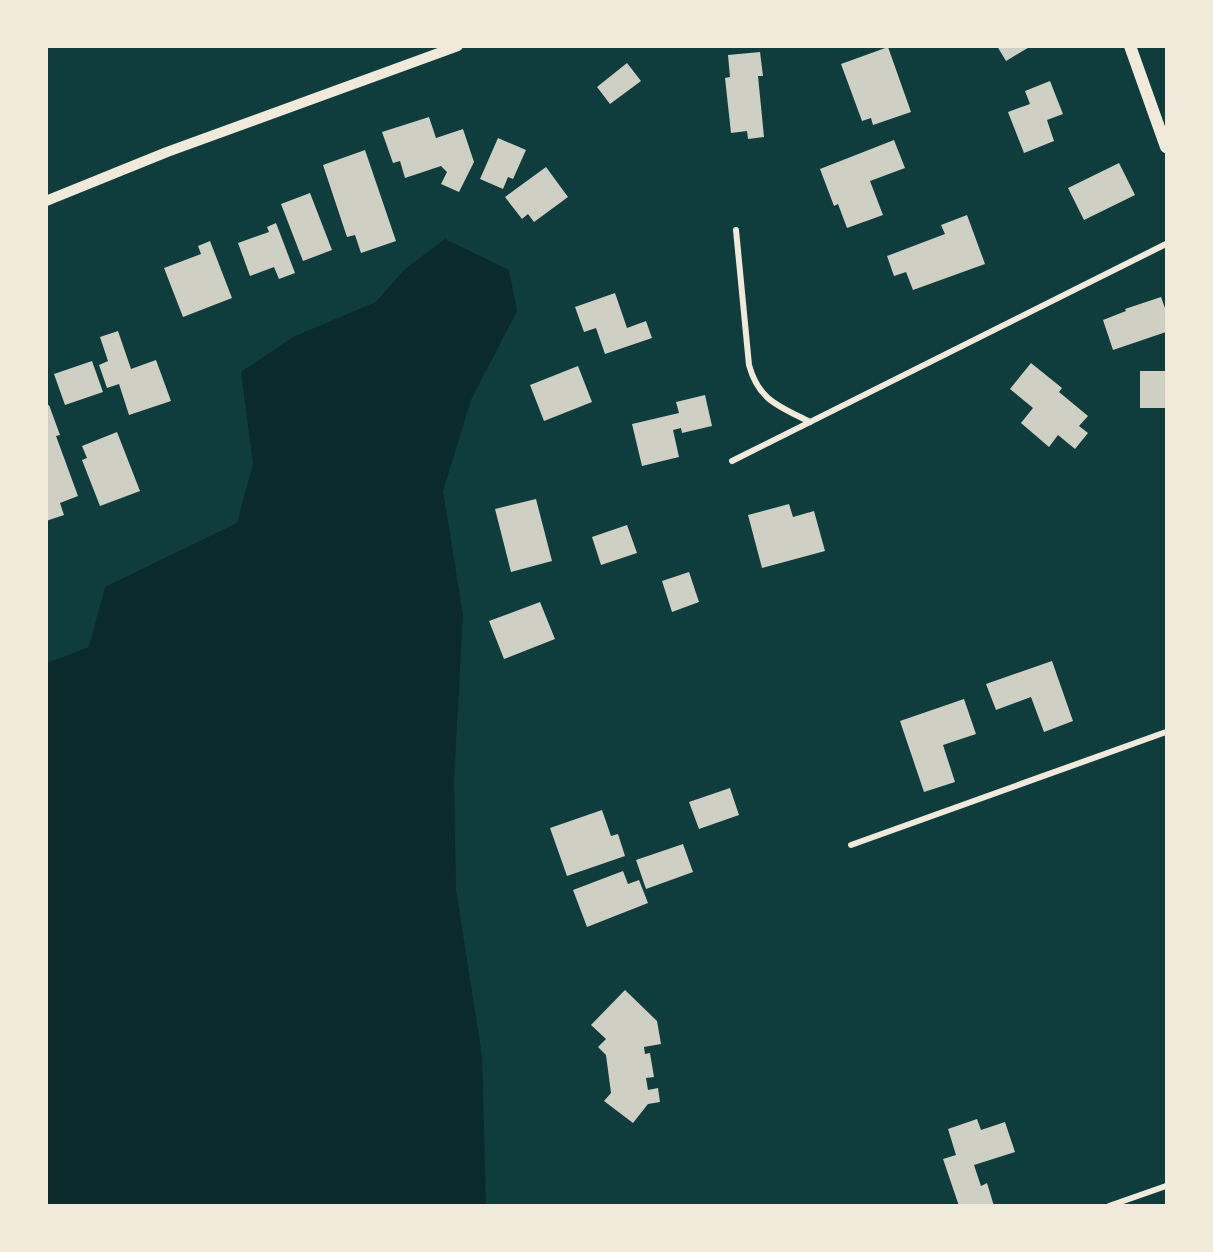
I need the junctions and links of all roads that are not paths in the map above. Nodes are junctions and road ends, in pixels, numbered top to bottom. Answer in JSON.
{"nodes":[{"id":1,"x":458,"y":46,"type":"edge"},
{"id":2,"x":1130,"y":46,"type":"edge"},
{"id":3,"x":1163,"y":127,"type":"edge"},
{"id":4,"x":1167,"y":147,"type":"edge"},
{"id":5,"x":46,"y":201,"type":"edge"},
{"id":6,"x":736,"y":230,"type":"dead end"},
{"id":7,"x":1167,"y":244,"type":"edge"},
{"id":8,"x":810,"y":422,"type":"junction"},
{"id":9,"x":732,"y":461,"type":"dead end"},
{"id":10,"x":1167,"y":732,"type":"edge"},
{"id":11,"x":850,"y":844,"type":"dead end"},
{"id":12,"x":1167,"y":1186,"type":"edge"},
{"id":13,"x":1109,"y":1206,"type":"edge"}],
"edges":[{"from":1,"to":5,"type":"street"},
{"from":2,"to":3,"type":"main road"},
{"from":3,"to":4,"type":"main road"},
{"from":6,"to":8,"type":"street"},
{"from":7,"to":8,"type":"street"},
{"from":8,"to":9,"type":"street"},
{"from":10,"to":11,"type":"street"},
{"from":12,"to":13,"type":"street"}]}
